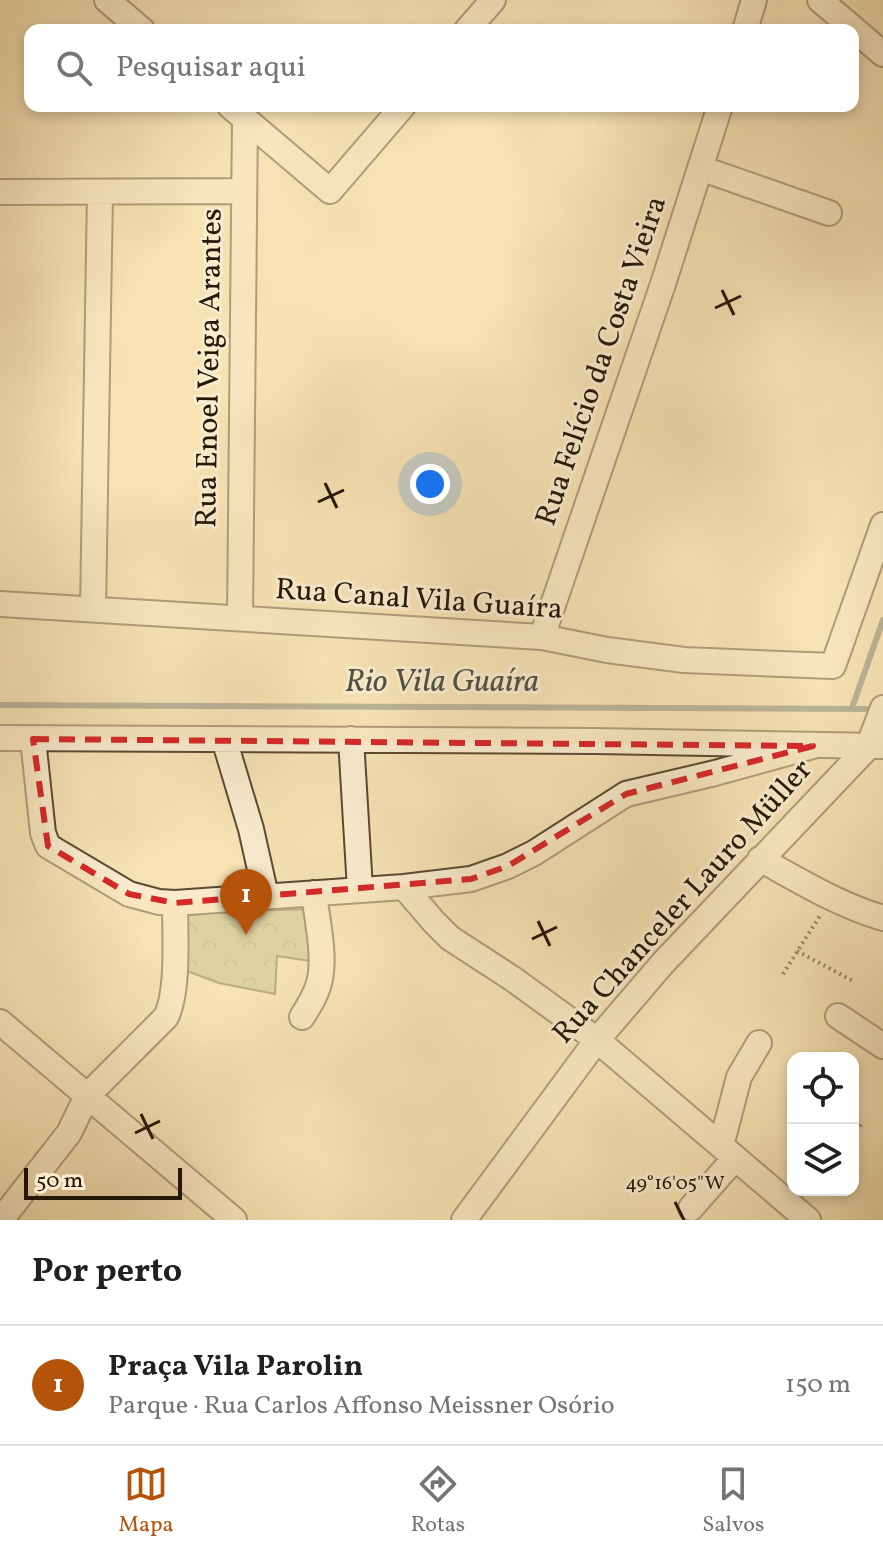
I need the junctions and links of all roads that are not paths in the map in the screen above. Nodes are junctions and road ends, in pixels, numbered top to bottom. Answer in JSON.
{"nodes":[{"id":1,"x":107,"y":0,"type":"edge"},
{"id":2,"x":493,"y":0,"type":"edge"},
{"id":3,"x":754,"y":0,"type":"edge"},
{"id":4,"x":820,"y":0,"type":"edge"},
{"id":5,"x":135,"y":24,"type":"edge"},
{"id":6,"x":472,"y":24,"type":"edge"},
{"id":7,"x":747,"y":24,"type":"edge"},
{"id":8,"x":848,"y":24,"type":"edge"},
{"id":9,"x":859,"y":33,"type":"edge"},
{"id":10,"x":883,"y":54,"type":"edge"},
{"id":11,"x":238,"y":112,"type":"edge"},
{"id":12,"x":398,"y":112,"type":"edge"},
{"id":13,"x":718,"y":112,"type":"edge"},
{"id":14,"x":700,"y":168,"type":"junction"},
{"id":15,"x":244,"y":191,"type":"junction"},
{"id":16,"x":0,"y":192,"type":"edge"},
{"id":17,"x":100,"y":192,"type":"junction"},
{"id":18,"x":829,"y":213,"type":"dead end"},
{"id":19,"x":883,"y":525,"type":"edge"},
{"id":20,"x":0,"y":604,"type":"edge"},
{"id":21,"x":93,"y":609,"type":"junction"},
{"id":22,"x":240,"y":618,"type":"junction"},
{"id":23,"x":542,"y":637,"type":"junction"},
{"id":24,"x":878,"y":731,"type":"edge"},
{"id":25,"x":0,"y":738,"type":"edge"},
{"id":26,"x":33,"y":739,"type":"junction"},
{"id":27,"x":224,"y":739,"type":"junction"},
{"id":28,"x":351,"y":739,"type":"junction"},
{"id":29,"x":813,"y":746,"type":"junction"},
{"id":30,"x":760,"y":859,"type":"junction"},
{"id":31,"x":404,"y":887,"type":"junction"},
{"id":32,"x":360,"y":889,"type":"junction"},
{"id":33,"x":314,"y":893,"type":"junction"},
{"id":34,"x":266,"y":896,"type":"junction"},
{"id":35,"x":175,"y":903,"type":"junction"},
{"id":36,"x":883,"y":918,"type":"edge"},
{"id":37,"x":838,"y":1016,"type":"dead end"},
{"id":38,"x":302,"y":1017,"type":"dead end"},
{"id":39,"x":0,"y":1022,"type":"edge"},
{"id":40,"x":597,"y":1040,"type":"junction"},
{"id":41,"x":759,"y":1043,"type":"dead end"},
{"id":42,"x":883,"y":1046,"type":"edge"},
{"id":43,"x":87,"y":1096,"type":"junction"},
{"id":44,"x":728,"y":1152,"type":"junction"},
{"id":45,"x":691,"y":1208,"type":"dead end"},
{"id":46,"x":4,"y":1210,"type":"edge"},
{"id":47,"x":234,"y":1220,"type":"edge"},
{"id":48,"x":464,"y":1220,"type":"edge"},
{"id":49,"x":808,"y":1220,"type":"edge"}],
"edges":[{"from":1,"to":5,"type":"street"},
{"from":2,"to":6,"type":"street"},
{"from":3,"to":7,"type":"street"},
{"from":4,"to":8,"type":"street"},
{"from":9,"to":10,"type":"street"},
{"from":11,"to":12,"type":"street"},
{"from":11,"to":15,"type":"street","name":"Rua Enoel Veiga Arantes"},
{"from":13,"to":14,"type":"street","name":"Rua Felício da Costa Vieira"},
{"from":14,"to":18,"type":"street"},
{"from":14,"to":23,"type":"street","name":"Rua Felício da Costa Vieira"},
{"from":15,"to":17,"type":"street"},
{"from":15,"to":22,"type":"street","name":"Rua Enoel Veiga Arantes"},
{"from":16,"to":17,"type":"street"},
{"from":17,"to":21,"type":"street"},
{"from":19,"to":23,"type":"street","name":"Rua Canal Vila Guaíra"},
{"from":20,"to":21,"type":"street","name":"Rua Canal Vila Guaíra"},
{"from":21,"to":22,"type":"street","name":"Rua Canal Vila Guaíra"},
{"from":22,"to":23,"type":"street","name":"Rua Canal Vila Guaíra"},
{"from":24,"to":29,"type":"street"},
{"from":24,"to":30,"type":"street","name":"Rua Chanceler Lauro Müller"},
{"from":25,"to":26,"type":"street"},
{"from":26,"to":27,"type":"street"},
{"from":26,"to":35,"type":"street"},
{"from":27,"to":28,"type":"street"},
{"from":27,"to":34,"type":"street"},
{"from":28,"to":29,"type":"street"},
{"from":28,"to":32,"type":"street"},
{"from":29,"to":31,"type":"street"},
{"from":30,"to":36,"type":"street"},
{"from":30,"to":40,"type":"street","name":"Rua Chanceler Lauro Müller"},
{"from":31,"to":32,"type":"street"},
{"from":31,"to":40,"type":"street"},
{"from":32,"to":33,"type":"street"},
{"from":33,"to":34,"type":"street"},
{"from":33,"to":38,"type":"street"},
{"from":34,"to":35,"type":"street"},
{"from":35,"to":43,"type":"street"},
{"from":37,"to":42,"type":"street"},
{"from":39,"to":43,"type":"street"},
{"from":40,"to":44,"type":"street"},
{"from":40,"to":48,"type":"street","name":"Rua Chanceler Lauro Müller"},
{"from":41,"to":44,"type":"street"},
{"from":43,"to":46,"type":"street"},
{"from":43,"to":47,"type":"street"},
{"from":44,"to":45,"type":"street"},
{"from":44,"to":49,"type":"street"}]}
